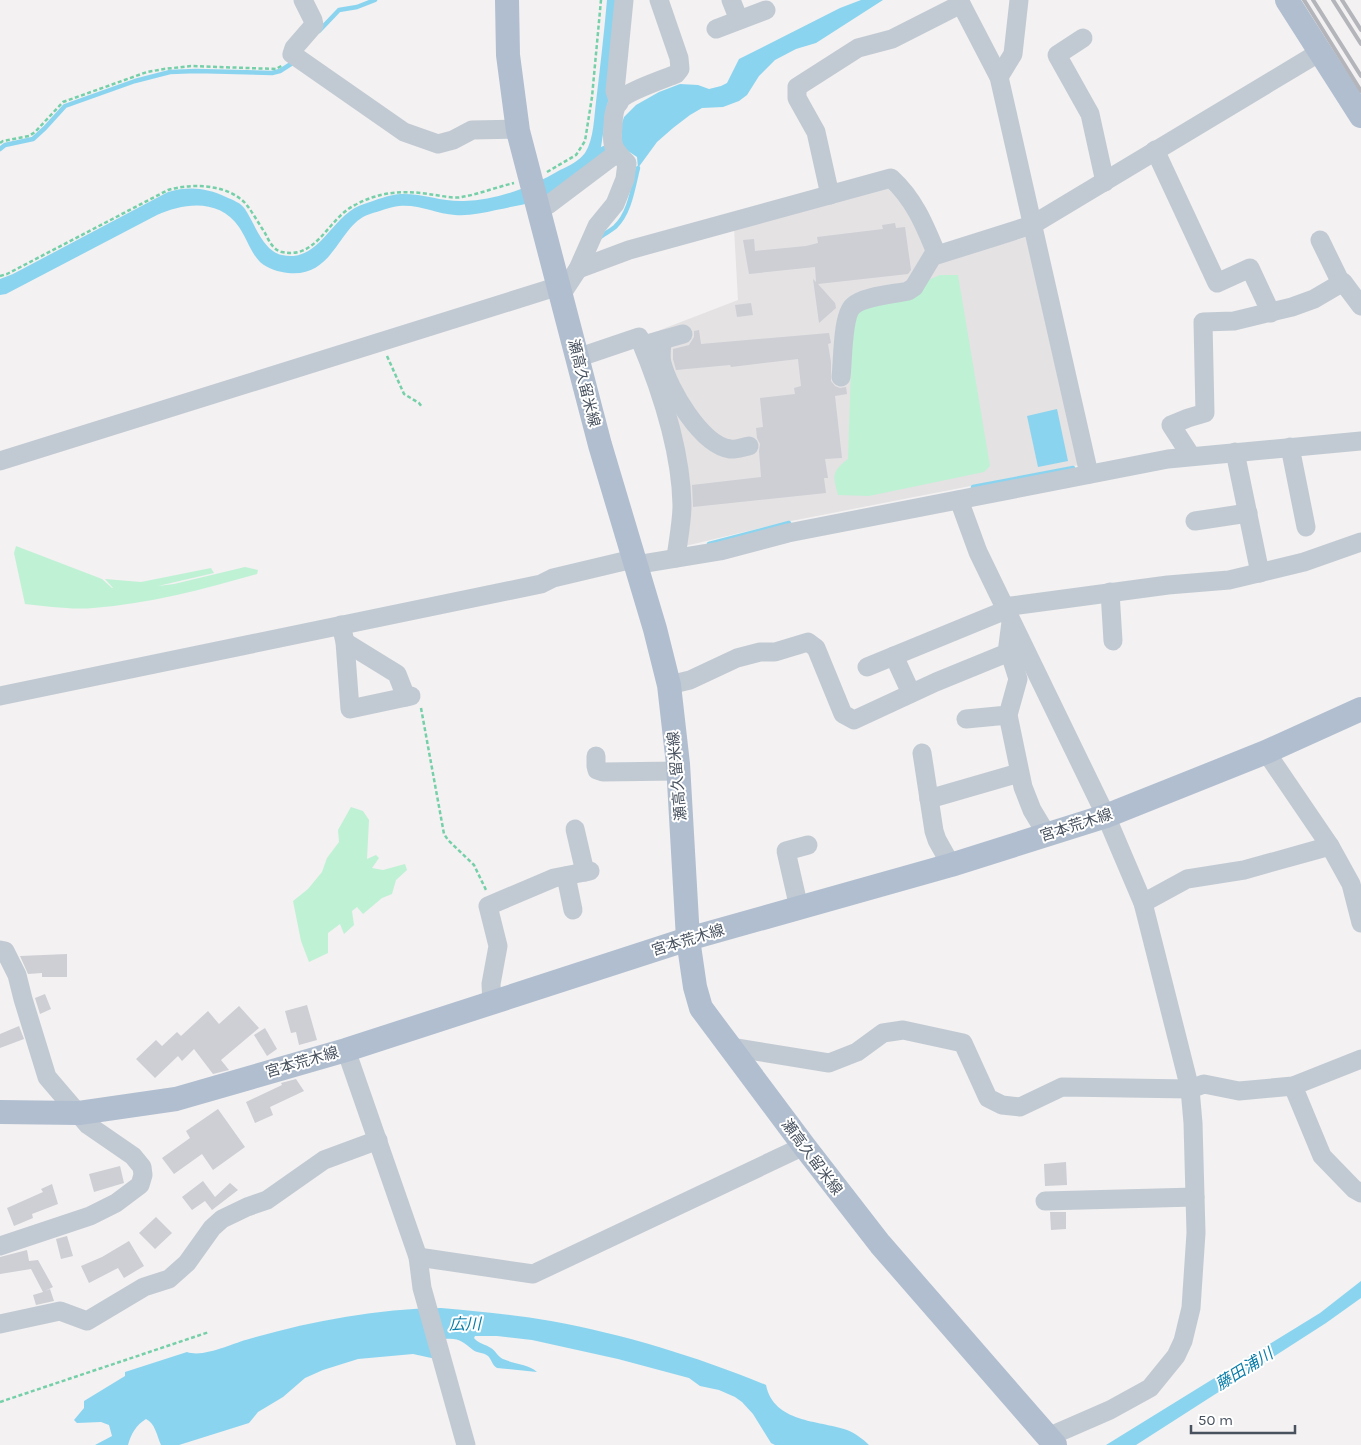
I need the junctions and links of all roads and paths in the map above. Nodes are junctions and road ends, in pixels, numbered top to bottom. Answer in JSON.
{"nodes":[{"id":1,"x":303,"y":0,"type":"edge"},
{"id":2,"x":507,"y":0,"type":"edge"},
{"id":3,"x":602,"y":0,"type":"edge"},
{"id":4,"x":624,"y":0,"type":"edge"},
{"id":5,"x":659,"y":0,"type":"edge"},
{"id":6,"x":731,"y":0,"type":"edge"},
{"id":7,"x":1018,"y":0,"type":"edge"},
{"id":8,"x":1288,"y":0,"type":"edge"},
{"id":9,"x":960,"y":2,"type":"edge"},
{"id":10,"x":766,"y":10,"type":"dead end"},
{"id":11,"x":739,"y":20,"type":"junction"},
{"id":12,"x":716,"y":29,"type":"dead end"},
{"id":13,"x":1084,"y":38,"type":"dead end"},
{"id":14,"x":1320,"y":52,"type":"junction"},
{"id":15,"x":293,"y":56,"type":"junction"},
{"id":16,"x":999,"y":77,"type":"junction"},
{"id":17,"x":619,"y":103,"type":"junction"},
{"id":18,"x":1361,"y":116,"type":"edge"},
{"id":19,"x":518,"y":129,"type":"junction"},
{"id":20,"x":0,"y":143,"type":"edge"},
{"id":21,"x":1155,"y":150,"type":"junction"},
{"id":22,"x":617,"y":152,"type":"junction"},
{"id":23,"x":536,"y":177,"type":"junction"},
{"id":24,"x":1105,"y":182,"type":"junction"},
{"id":25,"x":830,"y":195,"type":"junction"},
{"id":26,"x":548,"y":205,"type":"dead end"},
{"id":27,"x":1032,"y":226,"type":"junction"},
{"id":28,"x":1320,"y":240,"type":"dead end"},
{"id":29,"x":935,"y":252,"type":"junction"},
{"id":30,"x":578,"y":269,"type":"junction"},
{"id":31,"x":0,"y":276,"type":"edge"},
{"id":32,"x":1341,"y":283,"type":"junction"},
{"id":33,"x":560,"y":291,"type":"junction"},
{"id":34,"x":1361,"y":306,"type":"edge"},
{"id":35,"x":1270,"y":313,"type":"junction"},
{"id":36,"x":683,"y":334,"type":"dead end"},
{"id":37,"x":662,"y":340,"type":"junction"},
{"id":38,"x":381,"y":341,"type":"junction"},
{"id":39,"x":643,"y":346,"type":"junction"},
{"id":40,"x":577,"y":358,"type":"junction"},
{"id":41,"x":841,"y":377,"type":"dead end"},
{"id":42,"x":422,"y":407,"type":"dead end"},
{"id":43,"x":1361,"y":441,"type":"edge"},
{"id":44,"x":749,"y":446,"type":"dead end"},
{"id":45,"x":1290,"y":447,"type":"junction"},
{"id":46,"x":1235,"y":452,"type":"junction"},
{"id":47,"x":1191,"y":456,"type":"junction"},
{"id":48,"x":0,"y":461,"type":"edge"},
{"id":49,"x":1088,"y":474,"type":"junction"},
{"id":50,"x":959,"y":500,"type":"junction"},
{"id":51,"x":1248,"y":513,"type":"junction"},
{"id":52,"x":1195,"y":521,"type":"dead end"},
{"id":53,"x":1306,"y":528,"type":"dead end"},
{"id":54,"x":1361,"y":542,"type":"edge"},
{"id":55,"x":676,"y":558,"type":"junction"},
{"id":56,"x":634,"y":562,"type":"junction"},
{"id":57,"x":1260,"y":573,"type":"junction"},
{"id":58,"x":1110,"y":592,"type":"junction"},
{"id":59,"x":1007,"y":613,"type":"junction"},
{"id":60,"x":343,"y":634,"type":"junction"},
{"id":61,"x":1113,"y":641,"type":"dead end"},
{"id":62,"x":1006,"y":653,"type":"junction"},
{"id":63,"x":894,"y":656,"type":"junction"},
{"id":64,"x":867,"y":667,"type":"dead end"},
{"id":65,"x":669,"y":685,"type":"junction"},
{"id":66,"x":911,"y":693,"type":"junction"},
{"id":67,"x":0,"y":696,"type":"edge"},
{"id":68,"x":409,"y":697,"type":"junction"},
{"id":69,"x":1361,"y":709,"type":"edge"},
{"id":70,"x":1008,"y":715,"type":"junction"},
{"id":71,"x":966,"y":719,"type":"dead end"},
{"id":72,"x":1266,"y":752,"type":"junction"},
{"id":73,"x":922,"y":753,"type":"dead end"},
{"id":74,"x":596,"y":756,"type":"dead end"},
{"id":75,"x":678,"y":771,"type":"junction"},
{"id":76,"x":1019,"y":773,"type":"junction"},
{"id":77,"x":929,"y":798,"type":"junction"},
{"id":78,"x":1106,"y":816,"type":"junction"},
{"id":79,"x":575,"y":829,"type":"dead end"},
{"id":80,"x":1047,"y":834,"type":"junction"},
{"id":81,"x":808,"y":845,"type":"dead end"},
{"id":82,"x":1330,"y":846,"type":"junction"},
{"id":83,"x":951,"y":864,"type":"junction"},
{"id":84,"x":566,"y":876,"type":"junction"},
{"id":85,"x":1143,"y":903,"type":"junction"},
{"id":86,"x":493,"y":904,"type":"junction"},
{"id":87,"x":799,"y":908,"type":"junction"},
{"id":88,"x":573,"y":910,"type":"dead end"},
{"id":89,"x":1361,"y":923,"type":"edge"},
{"id":90,"x":688,"y":939,"type":"junction"},
{"id":91,"x":0,"y":950,"type":"edge"},
{"id":92,"x":492,"y":1003,"type":"junction"},
{"id":93,"x":730,"y":1047,"type":"junction"},
{"id":94,"x":346,"y":1050,"type":"junction"},
{"id":95,"x":1361,"y":1059,"type":"edge"},
{"id":96,"x":1293,"y":1086,"type":"junction"},
{"id":97,"x":1190,"y":1089,"type":"junction"},
{"id":98,"x":0,"y":1112,"type":"edge"},
{"id":99,"x":79,"y":1113,"type":"junction"},
{"id":100,"x":378,"y":1140,"type":"junction"},
{"id":101,"x":804,"y":1146,"type":"junction"},
{"id":102,"x":1361,"y":1193,"type":"edge"},
{"id":103,"x":1195,"y":1197,"type":"junction"},
{"id":104,"x":1045,"y":1200,"type":"dead end"},
{"id":105,"x":0,"y":1246,"type":"edge"},
{"id":106,"x":418,"y":1257,"type":"junction"},
{"id":107,"x":0,"y":1324,"type":"edge"},
{"id":108,"x":209,"y":1332,"type":"dead end"},
{"id":109,"x":0,"y":1402,"type":"edge"},
{"id":110,"x":1051,"y":1441,"type":"edge"},
{"id":111,"x":466,"y":1445,"type":"edge"}],
"edges":[{"from":1,"to":15,"type":"street"},
{"from":2,"to":19,"type":"main road","name":"瀬高久留米線"},
{"from":3,"to":23,"type":"path"},
{"from":4,"to":17,"type":"street"},
{"from":5,"to":17,"type":"street"},
{"from":6,"to":11,"type":"street"},
{"from":7,"to":16,"type":"street"},
{"from":8,"to":14,"type":"main road"},
{"from":9,"to":16,"type":"street"},
{"from":9,"to":25,"type":"street"},
{"from":10,"to":11,"type":"street"},
{"from":11,"to":12,"type":"street"},
{"from":13,"to":24,"type":"street"},
{"from":14,"to":18,"type":"main road"},
{"from":14,"to":21,"type":"street"},
{"from":15,"to":19,"type":"street"},
{"from":15,"to":20,"type":"path"},
{"from":16,"to":27,"type":"street"},
{"from":17,"to":22,"type":"street"},
{"from":19,"to":23,"type":"main road","name":"瀬高久留米線"},
{"from":21,"to":24,"type":"street"},
{"from":21,"to":35,"type":"street"},
{"from":22,"to":26,"type":"street"},
{"from":22,"to":30,"type":"street"},
{"from":23,"to":31,"type":"path"},
{"from":23,"to":33,"type":"main road","name":"瀬高久留米線"},
{"from":24,"to":27,"type":"street"},
{"from":25,"to":29,"type":"street"},
{"from":25,"to":30,"type":"street"},
{"from":27,"to":29,"type":"street"},
{"from":27,"to":49,"type":"street"},
{"from":28,"to":32,"type":"street"},
{"from":29,"to":41,"type":"street"},
{"from":30,"to":33,"type":"street"},
{"from":32,"to":34,"type":"street"},
{"from":32,"to":35,"type":"street"},
{"from":33,"to":38,"type":"street"},
{"from":33,"to":40,"type":"main road","name":"瀬高久留米線"},
{"from":35,"to":47,"type":"street"},
{"from":36,"to":37,"type":"street"},
{"from":37,"to":39,"type":"street"},
{"from":37,"to":44,"type":"street"},
{"from":38,"to":42,"type":"path"},
{"from":38,"to":48,"type":"street"},
{"from":39,"to":40,"type":"street"},
{"from":39,"to":55,"type":"street"},
{"from":40,"to":56,"type":"main road","name":"瀬高久留米線"},
{"from":43,"to":45,"type":"street"},
{"from":45,"to":46,"type":"street"},
{"from":45,"to":53,"type":"street"},
{"from":46,"to":47,"type":"street"},
{"from":46,"to":51,"type":"street"},
{"from":47,"to":49,"type":"street"},
{"from":49,"to":50,"type":"street"},
{"from":50,"to":55,"type":"street"},
{"from":50,"to":59,"type":"street"},
{"from":51,"to":52,"type":"street"},
{"from":51,"to":57,"type":"street"},
{"from":54,"to":57,"type":"street"},
{"from":55,"to":56,"type":"street"},
{"from":56,"to":60,"type":"street"},
{"from":56,"to":65,"type":"main road","name":"瀬高久留米線"},
{"from":57,"to":58,"type":"street"},
{"from":58,"to":59,"type":"street"},
{"from":58,"to":61,"type":"street"},
{"from":59,"to":62,"type":"street"},
{"from":59,"to":63,"type":"street"},
{"from":59,"to":78,"type":"street"},
{"from":60,"to":67,"type":"street"},
{"from":60,"to":68,"type":"street"},
{"from":60,"to":68,"type":"street"},
{"from":62,"to":66,"type":"street"},
{"from":62,"to":70,"type":"street"},
{"from":63,"to":64,"type":"street"},
{"from":63,"to":66,"type":"street"},
{"from":65,"to":66,"type":"street"},
{"from":65,"to":75,"type":"main road","name":"瀬高久留米線"},
{"from":68,"to":86,"type":"path"},
{"from":69,"to":72,"type":"main road","name":"宮本荒木線"},
{"from":70,"to":71,"type":"street"},
{"from":70,"to":76,"type":"street"},
{"from":72,"to":78,"type":"main road","name":"宮本荒木線"},
{"from":72,"to":82,"type":"street"},
{"from":73,"to":77,"type":"street"},
{"from":74,"to":75,"type":"street"},
{"from":75,"to":90,"type":"main road","name":"瀬高久留米線"},
{"from":76,"to":77,"type":"street"},
{"from":76,"to":80,"type":"street"},
{"from":77,"to":83,"type":"street"},
{"from":78,"to":80,"type":"main road","name":"宮本荒木線"},
{"from":78,"to":85,"type":"street"},
{"from":79,"to":84,"type":"street"},
{"from":80,"to":83,"type":"main road","name":"宮本荒木線"},
{"from":81,"to":87,"type":"street"},
{"from":82,"to":85,"type":"street"},
{"from":82,"to":89,"type":"street"},
{"from":83,"to":87,"type":"main road","name":"宮本荒木線"},
{"from":84,"to":86,"type":"street"},
{"from":84,"to":88,"type":"street"},
{"from":85,"to":97,"type":"street"},
{"from":86,"to":92,"type":"street"},
{"from":87,"to":90,"type":"main road","name":"宮本荒木線"},
{"from":90,"to":92,"type":"main road","name":"宮本荒木線"},
{"from":90,"to":93,"type":"main road","name":"瀬高久留米線"},
{"from":91,"to":99,"type":"street"},
{"from":92,"to":94,"type":"main road","name":"宮本荒木線"},
{"from":93,"to":97,"type":"street"},
{"from":93,"to":101,"type":"main road","name":"瀬高久留米線"},
{"from":94,"to":99,"type":"main road","name":"宮本荒木線"},
{"from":94,"to":100,"type":"street"},
{"from":95,"to":96,"type":"street"},
{"from":96,"to":97,"type":"street"},
{"from":96,"to":102,"type":"street"},
{"from":97,"to":103,"type":"street"},
{"from":98,"to":99,"type":"main road","name":"宮本荒木線"},
{"from":99,"to":105,"type":"street"},
{"from":100,"to":106,"type":"street"},
{"from":100,"to":107,"type":"street"},
{"from":101,"to":106,"type":"street"},
{"from":101,"to":110,"type":"main road","name":"瀬高久留米線"},
{"from":103,"to":104,"type":"street"},
{"from":103,"to":110,"type":"street"},
{"from":106,"to":111,"type":"street"},
{"from":108,"to":109,"type":"path"}]}
